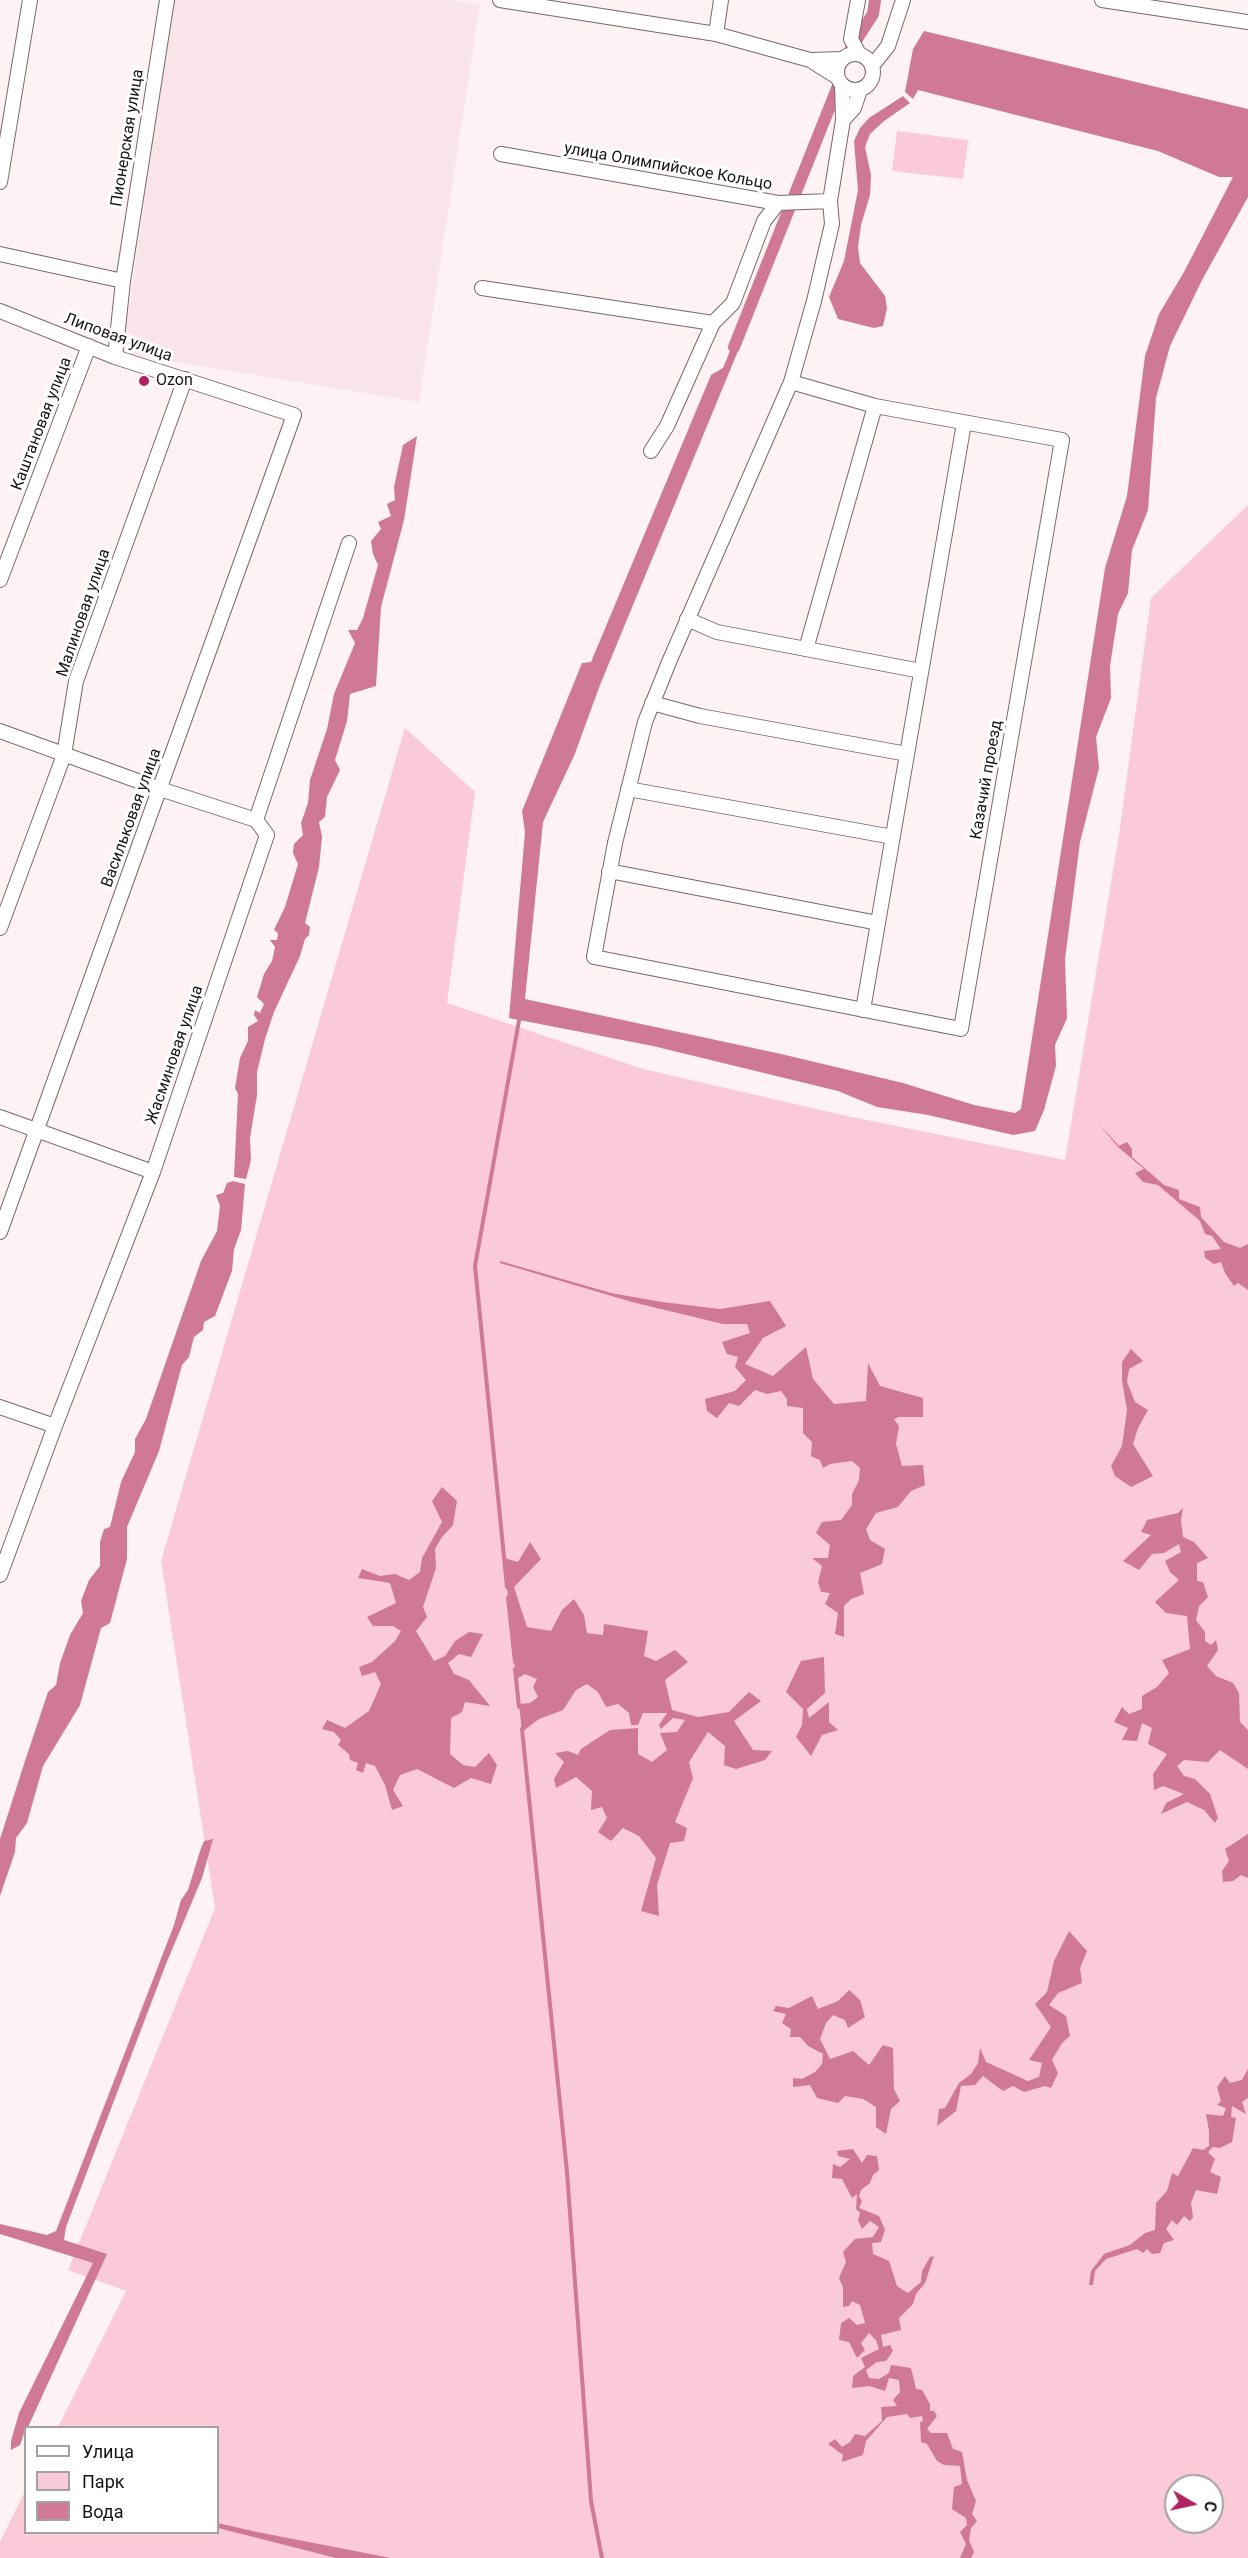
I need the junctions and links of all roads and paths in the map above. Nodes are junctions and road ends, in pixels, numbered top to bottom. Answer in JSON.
{"nodes":[{"id":1,"x":30,"y":0,"type":"edge"},
{"id":2,"x":167,"y":0,"type":"edge"},
{"id":3,"x":500,"y":0,"type":"edge"},
{"id":4,"x":722,"y":0,"type":"edge"},
{"id":5,"x":858,"y":0,"type":"edge"},
{"id":6,"x":903,"y":0,"type":"edge"},
{"id":7,"x":1102,"y":0,"type":"edge"},
{"id":8,"x":1248,"y":22,"type":"edge"},
{"id":9,"x":717,"y":34,"type":"junction"},
{"id":10,"x":859,"y":54,"type":"junction"},
{"id":11,"x":841,"y":59,"type":"junction"},
{"id":12,"x":810,"y":60,"type":"junction"},
{"id":13,"x":872,"y":66,"type":"junction"},
{"id":14,"x":840,"y":81,"type":"junction"},
{"id":15,"x":860,"y":90,"type":"junction"},
{"id":16,"x":843,"y":120,"type":"junction"},
{"id":17,"x":501,"y":154,"type":"dead end"},
{"id":18,"x":0,"y":182,"type":"edge"},
{"id":19,"x":830,"y":201,"type":"junction"},
{"id":20,"x":778,"y":203,"type":"junction"},
{"id":21,"x":0,"y":254,"type":"edge"},
{"id":22,"x":123,"y":281,"type":"junction"},
{"id":23,"x":482,"y":288,"type":"dead end"},
{"id":24,"x":0,"y":311,"type":"edge"},
{"id":25,"x":713,"y":323,"type":"junction"},
{"id":26,"x":89,"y":346,"type":"junction"},
{"id":27,"x":115,"y":357,"type":"junction"},
{"id":28,"x":185,"y":380,"type":"junction"},
{"id":29,"x":791,"y":382,"type":"junction"},
{"id":30,"x":875,"y":406,"type":"junction"},
{"id":31,"x":294,"y":416,"type":"joint"},
{"id":32,"x":964,"y":423,"type":"junction"},
{"id":33,"x":651,"y":451,"type":"dead end"},
{"id":34,"x":349,"y":543,"type":"dead end"},
{"id":35,"x":0,"y":580,"type":"edge"},
{"id":36,"x":687,"y":619,"type":"junction"},
{"id":37,"x":806,"y":649,"type":"junction"},
{"id":38,"x":921,"y":671,"type":"junction"},
{"id":39,"x":652,"y":703,"type":"junction"},
{"id":40,"x":0,"y":731,"type":"edge"},
{"id":41,"x":64,"y":754,"type":"junction"},
{"id":42,"x":907,"y":754,"type":"junction"},
{"id":43,"x":160,"y":789,"type":"junction"},
{"id":44,"x":628,"y":789,"type":"junction"},
{"id":45,"x":256,"y":820,"type":"junction"},
{"id":46,"x":893,"y":837,"type":"junction"},
{"id":47,"x":609,"y":871,"type":"junction"},
{"id":48,"x":878,"y":923,"type":"junction"},
{"id":49,"x":0,"y":928,"type":"edge"},
{"id":50,"x":863,"y":1010,"type":"junction"},
{"id":51,"x":0,"y":1117,"type":"edge"},
{"id":52,"x":37,"y":1130,"type":"junction"},
{"id":53,"x":153,"y":1172,"type":"junction"},
{"id":54,"x":0,"y":1232,"type":"edge"},
{"id":55,"x":0,"y":1407,"type":"edge"},
{"id":56,"x":55,"y":1426,"type":"junction"},
{"id":57,"x":0,"y":1575,"type":"edge"}],
"edges":[{"from":1,"to":18,"type":"street"},
{"from":2,"to":22,"type":"street","name":"Пионерская улица"},
{"from":3,"to":9,"type":"street"},
{"from":4,"to":9,"type":"street"},
{"from":5,"to":10,"type":"street"},
{"from":6,"to":13,"type":"street"},
{"from":7,"to":8,"type":"street"},
{"from":9,"to":12,"type":"street"},
{"from":10,"to":11,"type":"street"},
{"from":10,"to":13,"type":"street"},
{"from":11,"to":12,"type":"street"},
{"from":11,"to":14,"type":"street"},
{"from":12,"to":14,"type":"street"},
{"from":13,"to":15,"type":"street"},
{"from":14,"to":15,"type":"street"},
{"from":14,"to":16,"type":"street"},
{"from":15,"to":16,"type":"street"},
{"from":16,"to":19,"type":"street"},
{"from":17,"to":20,"type":"street","name":"улица Олимпийское Кольцо"},
{"from":19,"to":20,"type":"street","name":"улица Олимпийское Кольцо"},
{"from":19,"to":29,"type":"street"},
{"from":20,"to":25,"type":"street"},
{"from":21,"to":22,"type":"street"},
{"from":22,"to":27,"type":"street","name":"Пионерская улица"},
{"from":23,"to":25,"type":"street"},
{"from":24,"to":26,"type":"street","name":"Липовая улица"},
{"from":25,"to":33,"type":"street"},
{"from":26,"to":27,"type":"street","name":"Липовая улица"},
{"from":26,"to":35,"type":"street","name":"Каштановая улица"},
{"from":27,"to":28,"type":"street","name":"Липовая улица"},
{"from":28,"to":31,"type":"street","name":"Липовая улица"},
{"from":28,"to":41,"type":"street","name":"Малиновая улица"},
{"from":29,"to":30,"type":"street","name":"Казачий проезд"},
{"from":29,"to":36,"type":"street"},
{"from":30,"to":32,"type":"street","name":"Казачий проезд"},
{"from":30,"to":37,"type":"street"},
{"from":31,"to":43,"type":"street","name":"Васильковая улица"},
{"from":32,"to":38,"type":"street"},
{"from":32,"to":50,"type":"street","name":"Казачий проезд"},
{"from":34,"to":45,"type":"street"},
{"from":36,"to":37,"type":"street"},
{"from":36,"to":39,"type":"street"},
{"from":37,"to":38,"type":"street"},
{"from":38,"to":42,"type":"street"},
{"from":39,"to":42,"type":"street"},
{"from":39,"to":44,"type":"street"},
{"from":40,"to":41,"type":"street"},
{"from":41,"to":43,"type":"street"},
{"from":41,"to":49,"type":"street","name":"Малиновая улица"},
{"from":42,"to":46,"type":"street"},
{"from":43,"to":45,"type":"street"},
{"from":43,"to":52,"type":"street","name":"Васильковая улица"},
{"from":44,"to":46,"type":"street"},
{"from":44,"to":47,"type":"street"},
{"from":45,"to":53,"type":"street","name":"Жасминовая улица"},
{"from":46,"to":48,"type":"street"},
{"from":47,"to":48,"type":"street"},
{"from":47,"to":50,"type":"street","name":"Казачий проезд"},
{"from":48,"to":50,"type":"street"},
{"from":51,"to":52,"type":"street"},
{"from":52,"to":53,"type":"street"},
{"from":52,"to":54,"type":"street","name":"Васильковая улица"},
{"from":53,"to":56,"type":"street","name":"Жасминовая улица"},
{"from":55,"to":56,"type":"street"},
{"from":56,"to":57,"type":"street","name":"Жасминовая улица"}]}
